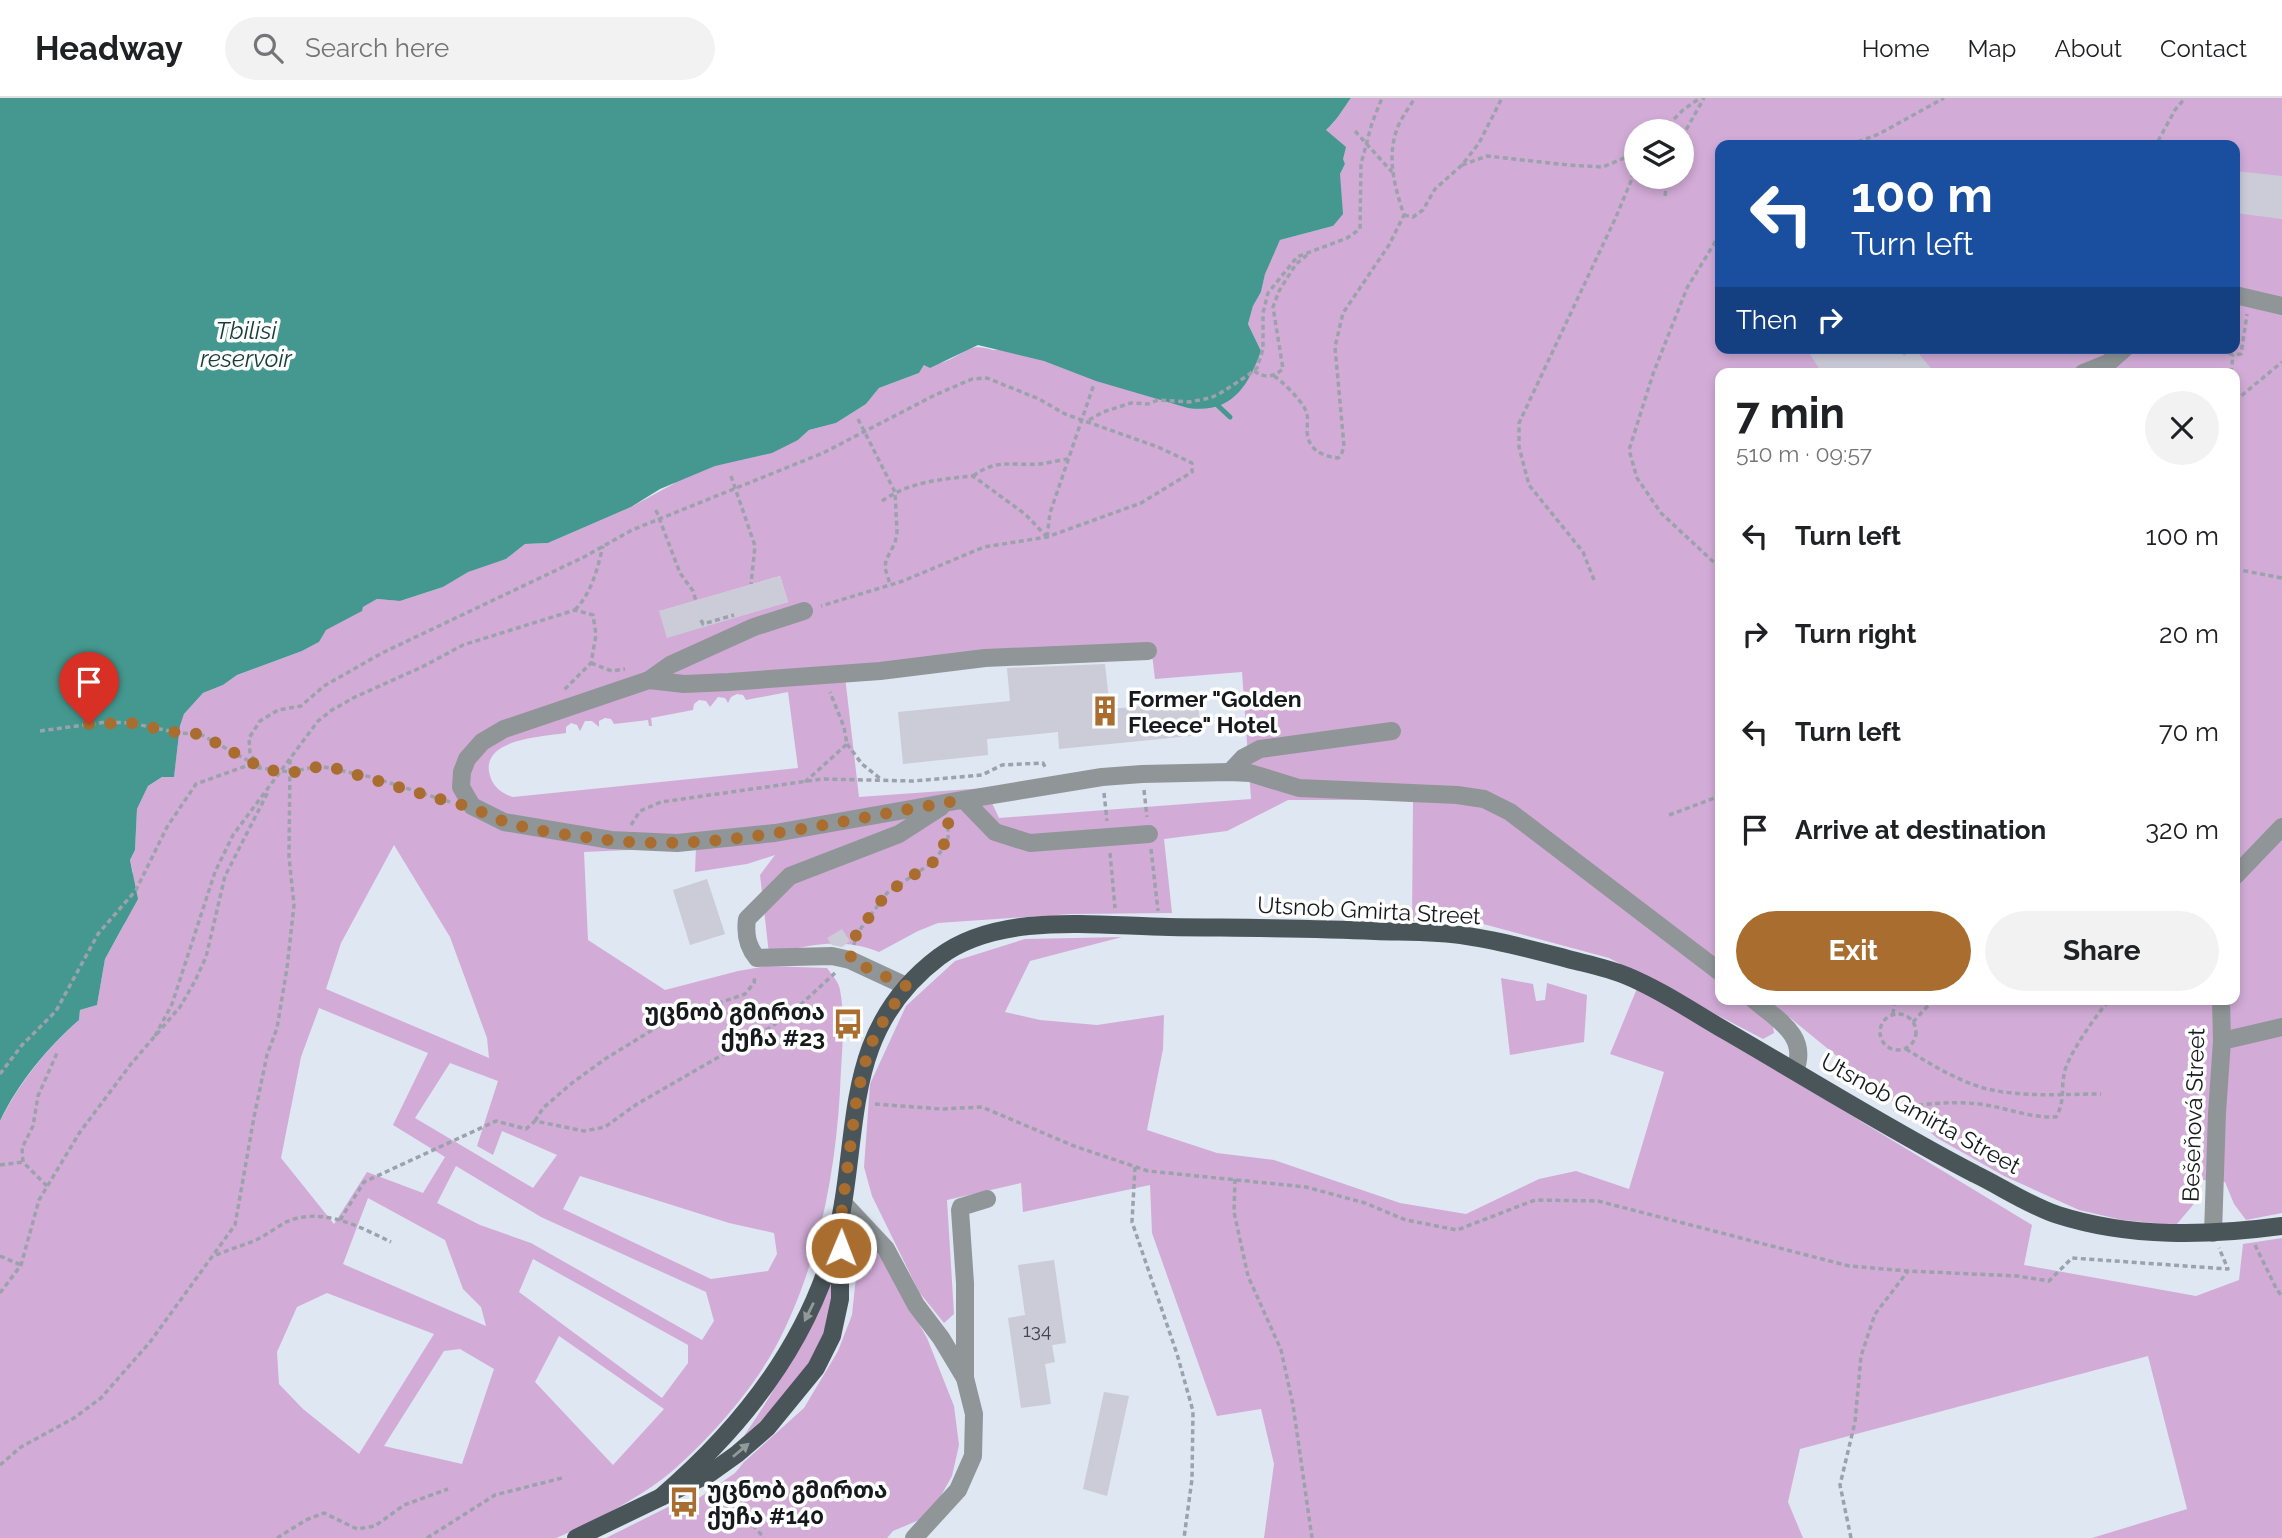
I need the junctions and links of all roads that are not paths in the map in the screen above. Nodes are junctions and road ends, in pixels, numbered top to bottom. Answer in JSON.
{"nodes":[{"id":1,"x":2240,"y":297,"type":"edge"},
{"id":2,"x":2282,"y":306,"type":"edge"},
{"id":3,"x":2118,"y":354,"type":"edge"},
{"id":4,"x":2096,"y":368,"type":"edge"},
{"id":5,"x":804,"y":611,"type":"road end"},
{"id":6,"x":1148,"y":650,"type":"dead end"},
{"id":7,"x":649,"y":680,"type":"junction"},
{"id":8,"x":1392,"y":731,"type":"dead end"},
{"id":9,"x":1230,"y":772,"type":"junction"},
{"id":10,"x":957,"y":801,"type":"junction"},
{"id":11,"x":2282,"y":827,"type":"edge"},
{"id":12,"x":1149,"y":834,"type":"dead end"},
{"id":13,"x":2240,"y":871,"type":"edge"},
{"id":14,"x":1715,"y":968,"type":"edge"},
{"id":15,"x":906,"y":986,"type":"junction"},
{"id":16,"x":1760,"y":1005,"type":"edge"},
{"id":17,"x":2221,"y":1005,"type":"edge"},
{"id":18,"x":2282,"y":1027,"type":"edge"},
{"id":19,"x":2222,"y":1041,"type":"junction"},
{"id":20,"x":1795,"y":1071,"type":"junction"},
{"id":21,"x":987,"y":1199,"type":"dead end"},
{"id":22,"x":843,"y":1203,"type":"junction"},
{"id":23,"x":840,"y":1224,"type":"junction"},
{"id":24,"x":2282,"y":1226,"type":"edge"},
{"id":25,"x":2213,"y":1233,"type":"junction"},
{"id":26,"x":965,"y":1378,"type":"junction"},
{"id":27,"x":661,"y":1497,"type":"junction"},
{"id":28,"x":576,"y":1538,"type":"edge"},
{"id":29,"x":914,"y":1538,"type":"edge"}],
"edges":[{"from":1,"to":2,"type":"street"},
{"from":3,"to":4,"type":"street"},
{"from":5,"to":7,"type":"street"},
{"from":6,"to":7,"type":"street"},
{"from":7,"to":10,"type":"street"},
{"from":8,"to":9,"type":"street"},
{"from":9,"to":10,"type":"street"},
{"from":9,"to":14,"type":"street"},
{"from":10,"to":12,"type":"street"},
{"from":10,"to":15,"type":"street"},
{"from":11,"to":13,"type":"street"},
{"from":15,"to":20,"type":"main road","name":"Utsnob Gmirta Street"},
{"from":15,"to":22,"type":"main road","name":"Utsnob Gmirta Street"},
{"from":16,"to":20,"type":"street"},
{"from":17,"to":19,"type":"street","name":"Bešeňová Street"},
{"from":18,"to":19,"type":"street"},
{"from":19,"to":25,"type":"street","name":"Bešeňová Street"},
{"from":20,"to":25,"type":"main road","name":"Utsnob Gmirta Street"},
{"from":21,"to":26,"type":"street"},
{"from":22,"to":23,"type":"main road","name":"Utsnob Gmirta Street"},
{"from":22,"to":26,"type":"street"},
{"from":23,"to":27,"type":"main road","name":"Utsnob Gmirta Street","one_way":true},
{"from":27,"to":23,"type":"main road","name":"Utsnob Gmirta Street","one_way":true},
{"from":24,"to":25,"type":"main road","name":"Utsnob Gmirta Street"},
{"from":26,"to":29,"type":"street"},
{"from":27,"to":28,"type":"main road","name":"Utsnob Gmirta Street"}]}
